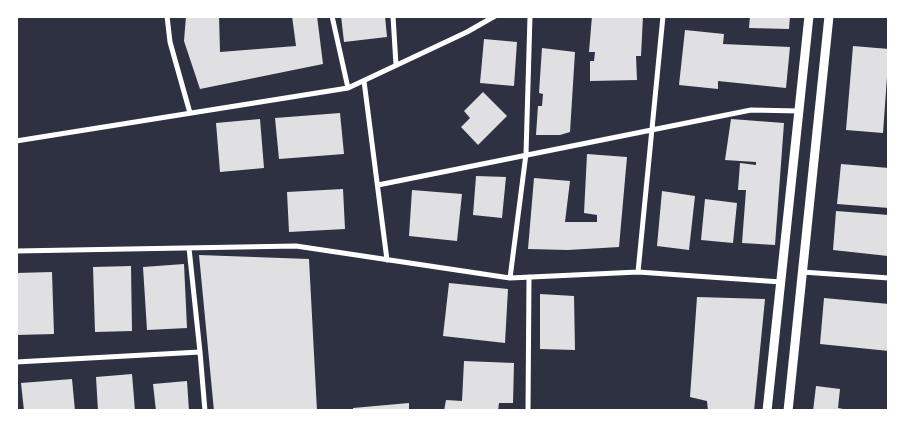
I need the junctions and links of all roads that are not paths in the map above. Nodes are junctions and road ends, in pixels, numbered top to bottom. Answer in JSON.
{"nodes":[{"id":1,"x":166,"y":16,"type":"edge"},
{"id":2,"x":332,"y":16,"type":"edge"},
{"id":3,"x":393,"y":16,"type":"edge"},
{"id":4,"x":495,"y":16,"type":"edge"},
{"id":5,"x":530,"y":16,"type":"edge"},
{"id":6,"x":662,"y":16,"type":"edge"},
{"id":7,"x":809,"y":16,"type":"edge"},
{"id":8,"x":829,"y":16,"type":"edge"},
{"id":9,"x":396,"y":65,"type":"junction"},
{"id":10,"x":364,"y":80,"type":"junction"},
{"id":11,"x":348,"y":88,"type":"junction"},
{"id":12,"x":799,"y":111,"type":"junction"},
{"id":13,"x":190,"y":113,"type":"junction"},
{"id":14,"x":652,"y":128,"type":"junction"},
{"id":15,"x":16,"y":141,"type":"edge"},
{"id":16,"x":526,"y":154,"type":"junction"},
{"id":17,"x":378,"y":185,"type":"junction"},
{"id":18,"x":189,"y":248,"type":"junction"},
{"id":19,"x":16,"y":251,"type":"edge"},
{"id":20,"x":388,"y":260,"type":"junction"},
{"id":21,"x":638,"y":272,"type":"junction"},
{"id":22,"x":802,"y":272,"type":"junction"},
{"id":23,"x":529,"y":277,"type":"junction"},
{"id":24,"x":510,"y":278,"type":"junction"},
{"id":25,"x":889,"y":278,"type":"edge"},
{"id":26,"x":781,"y":282,"type":"junction"},
{"id":27,"x":200,"y":352,"type":"junction"},
{"id":28,"x":16,"y":362,"type":"edge"},
{"id":29,"x":205,"y":411,"type":"edge"},
{"id":30,"x":528,"y":411,"type":"edge"},
{"id":31,"x":767,"y":411,"type":"edge"},
{"id":32,"x":788,"y":411,"type":"edge"}],
"edges":[{"from":1,"to":13,"type":"street"},
{"from":2,"to":11,"type":"street"},
{"from":3,"to":9,"type":"street"},
{"from":4,"to":9,"type":"street"},
{"from":5,"to":16,"type":"street"},
{"from":6,"to":14,"type":"street"},
{"from":7,"to":12,"type":"main road"},
{"from":8,"to":22,"type":"main road"},
{"from":9,"to":10,"type":"street"},
{"from":10,"to":11,"type":"street"},
{"from":10,"to":17,"type":"street"},
{"from":11,"to":13,"type":"street"},
{"from":12,"to":14,"type":"street"},
{"from":12,"to":26,"type":"main road"},
{"from":13,"to":15,"type":"street"},
{"from":14,"to":16,"type":"street"},
{"from":14,"to":21,"type":"street"},
{"from":16,"to":17,"type":"street"},
{"from":16,"to":24,"type":"street"},
{"from":17,"to":20,"type":"street"},
{"from":18,"to":19,"type":"street"},
{"from":18,"to":20,"type":"street"},
{"from":18,"to":27,"type":"street"},
{"from":20,"to":24,"type":"street"},
{"from":21,"to":23,"type":"street"},
{"from":21,"to":26,"type":"street"},
{"from":22,"to":25,"type":"street"},
{"from":22,"to":32,"type":"main road"},
{"from":23,"to":24,"type":"street"},
{"from":23,"to":30,"type":"street"},
{"from":26,"to":31,"type":"main road"},
{"from":27,"to":28,"type":"street"},
{"from":27,"to":29,"type":"street"}]}
